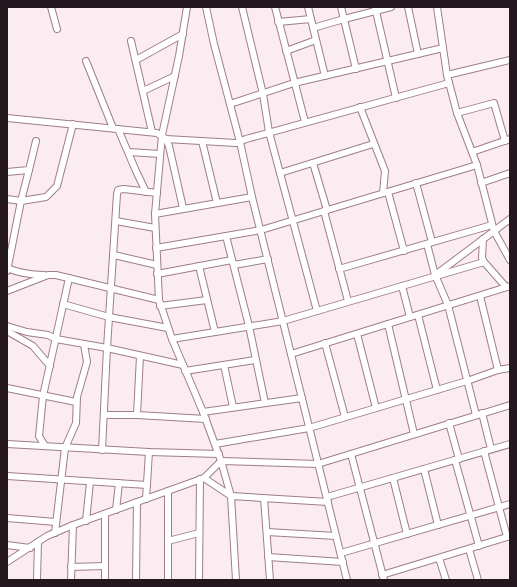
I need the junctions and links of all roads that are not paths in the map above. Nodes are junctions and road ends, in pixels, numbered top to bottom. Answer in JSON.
{"nodes":[{"id":1,"x":51,"y":7,"type":"edge"},
{"id":2,"x":187,"y":7,"type":"edge"},
{"id":3,"x":206,"y":7,"type":"edge"},
{"id":4,"x":242,"y":7,"type":"edge"},
{"id":5,"x":275,"y":7,"type":"edge"},
{"id":6,"x":308,"y":7,"type":"edge"},
{"id":7,"x":341,"y":7,"type":"edge"},
{"id":8,"x":391,"y":7,"type":"edge"},
{"id":9,"x":408,"y":7,"type":"edge"},
{"id":10,"x":437,"y":7,"type":"edge"},
{"id":11,"x":375,"y":9,"type":"edge"},
{"id":12,"x":311,"y":19,"type":"junction"},
{"id":13,"x":344,"y":19,"type":"junction"},
{"id":14,"x":278,"y":22,"type":"junction"},
{"id":15,"x":313,"y":28,"type":"junction"},
{"id":16,"x":57,"y":29,"type":"dead end"},
{"id":17,"x":183,"y":34,"type":"junction"},
{"id":18,"x":316,"y":40,"type":"junction"},
{"id":19,"x":131,"y":41,"type":"dead end"},
{"id":20,"x":443,"y":48,"type":"junction"},
{"id":21,"x":286,"y":51,"type":"junction"},
{"id":22,"x":418,"y":54,"type":"junction"},
{"id":23,"x":136,"y":60,"type":"junction"},
{"id":24,"x":510,"y":60,"type":"edge"},
{"id":25,"x":86,"y":61,"type":"dead end"},
{"id":26,"x":388,"y":62,"type":"junction"},
{"id":27,"x":356,"y":69,"type":"junction"},
{"id":28,"x":447,"y":75,"type":"junction"},
{"id":29,"x":175,"y":76,"type":"junction"},
{"id":30,"x":325,"y":76,"type":"junction"},
{"id":31,"x":294,"y":83,"type":"junction"},
{"id":32,"x":449,"y":83,"type":"junction"},
{"id":33,"x":143,"y":91,"type":"junction"},
{"id":34,"x":263,"y":94,"type":"junction"},
{"id":35,"x":396,"y":98,"type":"junction"},
{"id":36,"x":230,"y":104,"type":"junction"},
{"id":37,"x":360,"y":107,"type":"junction"},
{"id":38,"x":457,"y":113,"type":"junction"},
{"id":39,"x":7,"y":118,"type":"edge"},
{"id":40,"x":304,"y":122,"type":"junction"},
{"id":41,"x":73,"y":124,"type":"junction"},
{"id":42,"x":116,"y":129,"type":"junction"},
{"id":43,"x":152,"y":132,"type":"junction"},
{"id":44,"x":269,"y":132,"type":"junction"},
{"id":45,"x":164,"y":137,"type":"junction"},
{"id":46,"x":508,"y":140,"type":"edge"},
{"id":47,"x":36,"y":141,"type":"dead end"},
{"id":48,"x":202,"y":141,"type":"junction"},
{"id":49,"x":240,"y":142,"type":"junction"},
{"id":50,"x":373,"y":144,"type":"junction"},
{"id":51,"x":129,"y":152,"type":"junction"},
{"id":52,"x":472,"y":152,"type":"junction"},
{"id":53,"x":160,"y":154,"type":"junction"},
{"id":54,"x":313,"y":163,"type":"junction"},
{"id":55,"x":477,"y":165,"type":"junction"},
{"id":56,"x":29,"y":170,"type":"junction"},
{"id":57,"x":7,"y":172,"type":"edge"},
{"id":58,"x":280,"y":173,"type":"junction"},
{"id":59,"x":510,"y":173,"type":"edge"},
{"id":60,"x":416,"y":183,"type":"junction"},
{"id":61,"x":481,"y":183,"type":"junction"},
{"id":62,"x":146,"y":192,"type":"junction"},
{"id":63,"x":156,"y":193,"type":"junction"},
{"id":64,"x":385,"y":193,"type":"junction"},
{"id":65,"x":252,"y":197,"type":"junction"},
{"id":66,"x":7,"y":199,"type":"edge"},
{"id":67,"x":21,"y":201,"type":"junction"},
{"id":68,"x":217,"y":203,"type":"junction"},
{"id":69,"x":183,"y":208,"type":"junction"},
{"id":70,"x":326,"y":210,"type":"junction"},
{"id":71,"x":155,"y":214,"type":"junction"},
{"id":72,"x":510,"y":219,"type":"edge"},
{"id":73,"x":293,"y":220,"type":"junction"},
{"id":74,"x":116,"y":221,"type":"junction"},
{"id":75,"x":155,"y":228,"type":"junction"},
{"id":76,"x":493,"y":228,"type":"junction"},
{"id":77,"x":261,"y":230,"type":"junction"},
{"id":78,"x":226,"y":236,"type":"junction"},
{"id":79,"x":483,"y":239,"type":"junction"},
{"id":80,"x":430,"y":243,"type":"junction"},
{"id":81,"x":156,"y":248,"type":"junction"},
{"id":82,"x":404,"y":250,"type":"junction"},
{"id":83,"x":114,"y":254,"type":"junction"},
{"id":84,"x":268,"y":259,"type":"junction"},
{"id":85,"x":510,"y":260,"type":"edge"},
{"id":86,"x":484,"y":262,"type":"junction"},
{"id":87,"x":233,"y":263,"type":"junction"},
{"id":88,"x":157,"y":265,"type":"junction"},
{"id":89,"x":199,"y":266,"type":"junction"},
{"id":90,"x":7,"y":269,"type":"edge"},
{"id":91,"x":339,"y":269,"type":"junction"},
{"id":92,"x":157,"y":274,"type":"junction"},
{"id":93,"x":48,"y":275,"type":"junction"},
{"id":94,"x":435,"y":276,"type":"junction"},
{"id":95,"x":69,"y":278,"type":"junction"},
{"id":96,"x":402,"y":286,"type":"junction"},
{"id":97,"x":508,"y":287,"type":"edge"},
{"id":98,"x":111,"y":288,"type":"junction"},
{"id":99,"x":7,"y":291,"type":"edge"},
{"id":100,"x":480,"y":296,"type":"junction"},
{"id":101,"x":159,"y":300,"type":"junction"},
{"id":102,"x":207,"y":300,"type":"junction"},
{"id":103,"x":348,"y":302,"type":"junction"},
{"id":104,"x":63,"y":304,"type":"junction"},
{"id":105,"x":160,"y":306,"type":"junction"},
{"id":106,"x":448,"y":306,"type":"junction"},
{"id":107,"x":316,"y":311,"type":"junction"},
{"id":108,"x":418,"y":315,"type":"junction"},
{"id":109,"x":109,"y":317,"type":"junction"},
{"id":110,"x":410,"y":317,"type":"junction"},
{"id":111,"x":283,"y":321,"type":"junction"},
{"id":112,"x":388,"y":324,"type":"junction"},
{"id":113,"x":7,"y":326,"type":"edge"},
{"id":114,"x":249,"y":326,"type":"junction"},
{"id":115,"x":168,"y":328,"type":"junction"},
{"id":116,"x":7,"y":330,"type":"edge"},
{"id":117,"x":215,"y":332,"type":"junction"},
{"id":118,"x":357,"y":334,"type":"junction"},
{"id":119,"x":56,"y":339,"type":"junction"},
{"id":120,"x":172,"y":339,"type":"junction"},
{"id":121,"x":326,"y":343,"type":"junction"},
{"id":122,"x":84,"y":344,"type":"junction"},
{"id":123,"x":107,"y":348,"type":"junction"},
{"id":124,"x":291,"y":354,"type":"junction"},
{"id":125,"x":140,"y":356,"type":"junction"},
{"id":126,"x":255,"y":360,"type":"junction"},
{"id":127,"x":224,"y":365,"type":"junction"},
{"id":128,"x":50,"y":366,"type":"junction"},
{"id":129,"x":184,"y":368,"type":"junction"},
{"id":130,"x":510,"y":368,"type":"edge"},
{"id":131,"x":498,"y":370,"type":"junction"},
{"id":132,"x":468,"y":381,"type":"junction"},
{"id":133,"x":7,"y":388,"type":"edge"},
{"id":134,"x":437,"y":390,"type":"junction"},
{"id":135,"x":43,"y":396,"type":"junction"},
{"id":136,"x":302,"y":398,"type":"junction"},
{"id":137,"x":406,"y":400,"type":"junction"},
{"id":138,"x":76,"y":402,"type":"junction"},
{"id":139,"x":265,"y":403,"type":"junction"},
{"id":140,"x":510,"y":405,"type":"edge"},
{"id":141,"x":233,"y":407,"type":"junction"},
{"id":142,"x":376,"y":408,"type":"junction"},
{"id":143,"x":203,"y":412,"type":"junction"},
{"id":144,"x":104,"y":414,"type":"junction"},
{"id":145,"x":479,"y":414,"type":"junction"},
{"id":146,"x":136,"y":415,"type":"junction"},
{"id":147,"x":345,"y":417,"type":"junction"},
{"id":148,"x":206,"y":419,"type":"junction"},
{"id":149,"x":449,"y":423,"type":"junction"},
{"id":150,"x":310,"y":428,"type":"junction"},
{"id":151,"x":414,"y":434,"type":"junction"},
{"id":152,"x":7,"y":444,"type":"edge"},
{"id":153,"x":215,"y":444,"type":"junction"},
{"id":154,"x":510,"y":444,"type":"edge"},
{"id":155,"x":45,"y":446,"type":"junction"},
{"id":156,"x":65,"y":448,"type":"junction"},
{"id":157,"x":491,"y":449,"type":"junction"},
{"id":158,"x":102,"y":450,"type":"junction"},
{"id":159,"x":484,"y":451,"type":"junction"},
{"id":160,"x":149,"y":452,"type":"junction"},
{"id":161,"x":219,"y":454,"type":"junction"},
{"id":162,"x":351,"y":454,"type":"junction"},
{"id":163,"x":457,"y":459,"type":"junction"},
{"id":164,"x":222,"y":461,"type":"junction"},
{"id":165,"x":318,"y":464,"type":"junction"},
{"id":166,"x":424,"y":469,"type":"junction"},
{"id":167,"x":7,"y":476,"type":"edge"},
{"id":168,"x":393,"y":478,"type":"junction"},
{"id":169,"x":202,"y":479,"type":"junction"},
{"id":170,"x":61,"y":480,"type":"junction"},
{"id":171,"x":90,"y":482,"type":"junction"},
{"id":172,"x":119,"y":483,"type":"junction"},
{"id":173,"x":147,"y":485,"type":"junction"},
{"id":174,"x":360,"y":488,"type":"junction"},
{"id":175,"x":168,"y":491,"type":"junction"},
{"id":176,"x":230,"y":496,"type":"junction"},
{"id":177,"x":264,"y":498,"type":"junction"},
{"id":178,"x":146,"y":499,"type":"junction"},
{"id":179,"x":327,"y":499,"type":"junction"},
{"id":180,"x":137,"y":502,"type":"junction"},
{"id":181,"x":510,"y":504,"type":"edge"},
{"id":182,"x":499,"y":507,"type":"junction"},
{"id":183,"x":116,"y":510,"type":"junction"},
{"id":184,"x":105,"y":514,"type":"junction"},
{"id":185,"x":470,"y":515,"type":"junction"},
{"id":186,"x":7,"y":518,"type":"edge"},
{"id":187,"x":86,"y":521,"type":"junction"},
{"id":188,"x":56,"y":522,"type":"junction"},
{"id":189,"x":72,"y":525,"type":"junction"},
{"id":190,"x":438,"y":525,"type":"junction"},
{"id":191,"x":267,"y":532,"type":"junction"},
{"id":192,"x":55,"y":533,"type":"junction"},
{"id":193,"x":200,"y":533,"type":"junction"},
{"id":194,"x":407,"y":534,"type":"junction"},
{"id":195,"x":336,"y":536,"type":"junction"},
{"id":196,"x":509,"y":536,"type":"edge"},
{"id":197,"x":168,"y":541,"type":"junction"},
{"id":198,"x":38,"y":542,"type":"junction"},
{"id":199,"x":374,"y":544,"type":"junction"},
{"id":200,"x":7,"y":545,"type":"edge"},
{"id":201,"x":478,"y":546,"type":"junction"},
{"id":202,"x":30,"y":548,"type":"junction"},
{"id":203,"x":469,"y":548,"type":"junction"},
{"id":204,"x":340,"y":553,"type":"junction"},
{"id":205,"x":268,"y":557,"type":"junction"},
{"id":206,"x":439,"y":558,"type":"junction"},
{"id":207,"x":7,"y":562,"type":"edge"},
{"id":208,"x":343,"y":562,"type":"junction"},
{"id":209,"x":105,"y":566,"type":"junction"},
{"id":210,"x":71,"y":567,"type":"junction"},
{"id":211,"x":383,"y":578,"type":"edge"},
{"id":212,"x":37,"y":580,"type":"edge"},
{"id":213,"x":71,"y":580,"type":"edge"},
{"id":214,"x":105,"y":580,"type":"edge"},
{"id":215,"x":136,"y":580,"type":"edge"},
{"id":216,"x":168,"y":580,"type":"edge"},
{"id":217,"x":199,"y":580,"type":"edge"},
{"id":218,"x":236,"y":580,"type":"edge"},
{"id":219,"x":270,"y":580,"type":"edge"},
{"id":220,"x":347,"y":580,"type":"edge"},
{"id":221,"x":446,"y":580,"type":"edge"},
{"id":222,"x":478,"y":580,"type":"edge"}],
"edges":[{"from":1,"to":16,"type":"street"},
{"from":2,"to":17,"type":"street"},
{"from":3,"to":36,"type":"street"},
{"from":4,"to":34,"type":"street"},
{"from":5,"to":14,"type":"street"},
{"from":6,"to":12,"type":"street"},
{"from":7,"to":13,"type":"street"},
{"from":8,"to":11,"type":"street"},
{"from":9,"to":22,"type":"street"},
{"from":10,"to":20,"type":"street"},
{"from":11,"to":13,"type":"street"},
{"from":11,"to":26,"type":"street"},
{"from":12,"to":14,"type":"street"},
{"from":12,"to":15,"type":"street"},
{"from":13,"to":15,"type":"street"},
{"from":13,"to":27,"type":"street"},
{"from":14,"to":21,"type":"street"},
{"from":15,"to":18,"type":"street"},
{"from":17,"to":23,"type":"street"},
{"from":17,"to":29,"type":"street"},
{"from":18,"to":21,"type":"street"},
{"from":18,"to":30,"type":"street"},
{"from":19,"to":23,"type":"street"},
{"from":20,"to":22,"type":"street"},
{"from":20,"to":28,"type":"street"},
{"from":21,"to":31,"type":"street"},
{"from":22,"to":26,"type":"street"},
{"from":23,"to":33,"type":"street"},
{"from":24,"to":28,"type":"street"},
{"from":25,"to":42,"type":"street"},
{"from":26,"to":27,"type":"street"},
{"from":26,"to":35,"type":"street"},
{"from":27,"to":30,"type":"street"},
{"from":28,"to":32,"type":"street"},
{"from":29,"to":33,"type":"street"},
{"from":29,"to":45,"type":"street"},
{"from":30,"to":31,"type":"street"},
{"from":31,"to":34,"type":"street"},
{"from":31,"to":40,"type":"street"},
{"from":32,"to":35,"type":"street"},
{"from":32,"to":38,"type":"street"},
{"from":33,"to":43,"type":"street"},
{"from":34,"to":36,"type":"street"},
{"from":34,"to":44,"type":"street"},
{"from":35,"to":37,"type":"street"},
{"from":36,"to":49,"type":"street"},
{"from":37,"to":40,"type":"street"},
{"from":37,"to":50,"type":"street"},
{"from":38,"to":46,"type":"street"},
{"from":38,"to":52,"type":"street"},
{"from":39,"to":41,"type":"street"},
{"from":40,"to":44,"type":"street"},
{"from":41,"to":42,"type":"street"},
{"from":41,"to":67,"type":"street"},
{"from":42,"to":43,"type":"street"},
{"from":42,"to":51,"type":"street"},
{"from":43,"to":45,"type":"street"},
{"from":44,"to":49,"type":"street"},
{"from":44,"to":58,"type":"street"},
{"from":45,"to":48,"type":"street"},
{"from":45,"to":53,"type":"street"},
{"from":45,"to":69,"type":"street"},
{"from":46,"to":52,"type":"street"},
{"from":47,"to":56,"type":"street"},
{"from":48,"to":49,"type":"street"},
{"from":48,"to":68,"type":"street"},
{"from":49,"to":65,"type":"street"},
{"from":50,"to":54,"type":"street"},
{"from":50,"to":64,"type":"street"},
{"from":51,"to":53,"type":"street"},
{"from":51,"to":62,"type":"street"},
{"from":52,"to":55,"type":"street"},
{"from":53,"to":63,"type":"street"},
{"from":54,"to":58,"type":"street"},
{"from":54,"to":70,"type":"street"},
{"from":55,"to":60,"type":"street"},
{"from":55,"to":61,"type":"street"},
{"from":56,"to":57,"type":"street"},
{"from":56,"to":67,"type":"street"},
{"from":58,"to":73,"type":"street"},
{"from":59,"to":61,"type":"street"},
{"from":60,"to":64,"type":"street"},
{"from":60,"to":80,"type":"street"},
{"from":61,"to":76,"type":"street"},
{"from":62,"to":63,"type":"street"},
{"from":62,"to":74,"type":"street"},
{"from":63,"to":71,"type":"street"},
{"from":64,"to":70,"type":"street"},
{"from":64,"to":82,"type":"street"},
{"from":65,"to":68,"type":"street"},
{"from":65,"to":77,"type":"street"},
{"from":66,"to":67,"type":"street"},
{"from":67,"to":90,"type":"street"},
{"from":68,"to":69,"type":"street"},
{"from":69,"to":71,"type":"street"},
{"from":70,"to":73,"type":"street"},
{"from":70,"to":91,"type":"street"},
{"from":71,"to":75,"type":"street"},
{"from":72,"to":76,"type":"street"},
{"from":73,"to":77,"type":"street"},
{"from":73,"to":107,"type":"street"},
{"from":74,"to":75,"type":"street"},
{"from":74,"to":83,"type":"street"},
{"from":75,"to":81,"type":"street"},
{"from":76,"to":79,"type":"street"},
{"from":76,"to":80,"type":"street"},
{"from":76,"to":85,"type":"street"},
{"from":77,"to":78,"type":"street"},
{"from":77,"to":84,"type":"street"},
{"from":78,"to":81,"type":"street"},
{"from":78,"to":87,"type":"street"},
{"from":79,"to":86,"type":"street"},
{"from":79,"to":94,"type":"street"},
{"from":80,"to":82,"type":"street"},
{"from":80,"to":94,"type":"street"},
{"from":81,"to":88,"type":"street"},
{"from":82,"to":91,"type":"street"},
{"from":83,"to":88,"type":"street"},
{"from":83,"to":98,"type":"street"},
{"from":84,"to":87,"type":"street"},
{"from":84,"to":111,"type":"street"},
{"from":86,"to":94,"type":"street"},
{"from":86,"to":97,"type":"street"},
{"from":87,"to":89,"type":"street"},
{"from":87,"to":114,"type":"street"},
{"from":88,"to":92,"type":"street"},
{"from":89,"to":92,"type":"street"},
{"from":89,"to":102,"type":"street"},
{"from":90,"to":93,"type":"street"},
{"from":91,"to":103,"type":"street"},
{"from":92,"to":101,"type":"street"},
{"from":93,"to":95,"type":"street"},
{"from":93,"to":99,"type":"street"},
{"from":94,"to":96,"type":"street"},
{"from":94,"to":106,"type":"street"},
{"from":95,"to":98,"type":"street"},
{"from":95,"to":104,"type":"street"},
{"from":96,"to":103,"type":"street"},
{"from":96,"to":110,"type":"street"},
{"from":97,"to":100,"type":"street"},
{"from":98,"to":101,"type":"street"},
{"from":98,"to":109,"type":"street"},
{"from":100,"to":106,"type":"street"},
{"from":100,"to":131,"type":"street"},
{"from":101,"to":105,"type":"street"},
{"from":102,"to":105,"type":"street"},
{"from":102,"to":117,"type":"street"},
{"from":103,"to":107,"type":"street"},
{"from":104,"to":109,"type":"street"},
{"from":104,"to":119,"type":"street"},
{"from":105,"to":115,"type":"street"},
{"from":106,"to":108,"type":"street"},
{"from":106,"to":132,"type":"street"},
{"from":107,"to":111,"type":"street"},
{"from":108,"to":110,"type":"street"},
{"from":108,"to":134,"type":"street"},
{"from":109,"to":115,"type":"street"},
{"from":109,"to":123,"type":"street"},
{"from":110,"to":112,"type":"street"},
{"from":111,"to":114,"type":"street"},
{"from":111,"to":124,"type":"street"},
{"from":112,"to":118,"type":"street"},
{"from":112,"to":137,"type":"street"},
{"from":113,"to":119,"type":"street"},
{"from":114,"to":117,"type":"street"},
{"from":114,"to":126,"type":"street"},
{"from":115,"to":120,"type":"street"},
{"from":116,"to":128,"type":"street"},
{"from":117,"to":120,"type":"street"},
{"from":118,"to":121,"type":"street"},
{"from":118,"to":142,"type":"street"},
{"from":119,"to":122,"type":"street"},
{"from":119,"to":128,"type":"street"},
{"from":120,"to":129,"type":"street"},
{"from":121,"to":124,"type":"street"},
{"from":121,"to":147,"type":"street"},
{"from":122,"to":123,"type":"street"},
{"from":122,"to":138,"type":"street"},
{"from":123,"to":125,"type":"street"},
{"from":123,"to":144,"type":"street"},
{"from":124,"to":136,"type":"street"},
{"from":125,"to":129,"type":"street"},
{"from":125,"to":146,"type":"street"},
{"from":126,"to":127,"type":"street"},
{"from":126,"to":139,"type":"street"},
{"from":127,"to":129,"type":"street"},
{"from":127,"to":141,"type":"street"},
{"from":128,"to":135,"type":"street"},
{"from":129,"to":143,"type":"street"},
{"from":130,"to":131,"type":"street"},
{"from":131,"to":132,"type":"street"},
{"from":132,"to":134,"type":"street"},
{"from":132,"to":145,"type":"street"},
{"from":133,"to":135,"type":"street"},
{"from":134,"to":137,"type":"street"},
{"from":135,"to":138,"type":"street"},
{"from":135,"to":155,"type":"street"},
{"from":136,"to":139,"type":"street"},
{"from":136,"to":150,"type":"street"},
{"from":137,"to":142,"type":"street"},
{"from":137,"to":151,"type":"street"},
{"from":138,"to":156,"type":"street"},
{"from":139,"to":141,"type":"street"},
{"from":140,"to":145,"type":"street"},
{"from":141,"to":143,"type":"street"},
{"from":142,"to":147,"type":"street"},
{"from":143,"to":148,"type":"street"},
{"from":144,"to":146,"type":"street"},
{"from":144,"to":158,"type":"street"},
{"from":145,"to":149,"type":"street"},
{"from":145,"to":157,"type":"street"},
{"from":146,"to":148,"type":"street"},
{"from":147,"to":150,"type":"street"},
{"from":148,"to":153,"type":"street"},
{"from":149,"to":151,"type":"street"},
{"from":149,"to":163,"type":"street"},
{"from":150,"to":153,"type":"street"},
{"from":150,"to":165,"type":"street"},
{"from":151,"to":162,"type":"street"},
{"from":152,"to":155,"type":"street"},
{"from":153,"to":161,"type":"street"},
{"from":154,"to":157,"type":"street"},
{"from":155,"to":156,"type":"street"},
{"from":156,"to":158,"type":"street"},
{"from":156,"to":170,"type":"street"},
{"from":157,"to":159,"type":"street"},
{"from":158,"to":160,"type":"street"},
{"from":159,"to":163,"type":"street"},
{"from":159,"to":182,"type":"street"},
{"from":160,"to":161,"type":"street"},
{"from":160,"to":173,"type":"street"},
{"from":161,"to":164,"type":"street"},
{"from":162,"to":165,"type":"street"},
{"from":162,"to":174,"type":"street"},
{"from":163,"to":166,"type":"street"},
{"from":163,"to":185,"type":"street"},
{"from":164,"to":165,"type":"street"},
{"from":164,"to":169,"type":"street"},
{"from":164,"to":176,"type":"street"},
{"from":165,"to":179,"type":"street"},
{"from":166,"to":168,"type":"street"},
{"from":166,"to":190,"type":"street"},
{"from":167,"to":170,"type":"street"},
{"from":168,"to":174,"type":"street"},
{"from":168,"to":194,"type":"street"},
{"from":169,"to":175,"type":"street"},
{"from":169,"to":176,"type":"street"},
{"from":169,"to":193,"type":"street"},
{"from":170,"to":171,"type":"street"},
{"from":170,"to":188,"type":"street"},
{"from":171,"to":172,"type":"street"},
{"from":171,"to":187,"type":"street"},
{"from":172,"to":173,"type":"street"},
{"from":172,"to":183,"type":"street"},
{"from":173,"to":178,"type":"street"},
{"from":174,"to":179,"type":"street"},
{"from":174,"to":199,"type":"street"},
{"from":175,"to":178,"type":"street"},
{"from":175,"to":197,"type":"street"},
{"from":176,"to":177,"type":"street"},
{"from":176,"to":218,"type":"street"},
{"from":177,"to":179,"type":"street"},
{"from":177,"to":191,"type":"street"},
{"from":178,"to":180,"type":"street"},
{"from":179,"to":195,"type":"street"},
{"from":180,"to":183,"type":"street"},
{"from":180,"to":215,"type":"street"},
{"from":181,"to":182,"type":"street"},
{"from":182,"to":185,"type":"street"},
{"from":182,"to":196,"type":"street"},
{"from":183,"to":184,"type":"street"},
{"from":184,"to":187,"type":"street"},
{"from":184,"to":209,"type":"street"},
{"from":185,"to":190,"type":"street"},
{"from":185,"to":201,"type":"street"},
{"from":186,"to":188,"type":"street"},
{"from":187,"to":189,"type":"street"},
{"from":188,"to":192,"type":"street"},
{"from":189,"to":192,"type":"street"},
{"from":189,"to":210,"type":"street"},
{"from":190,"to":194,"type":"street"},
{"from":191,"to":195,"type":"street"},
{"from":191,"to":205,"type":"street"},
{"from":192,"to":198,"type":"street"},
{"from":193,"to":197,"type":"street"},
{"from":193,"to":217,"type":"street"},
{"from":194,"to":199,"type":"street"},
{"from":195,"to":204,"type":"street"},
{"from":196,"to":201,"type":"street"},
{"from":197,"to":216,"type":"street"},
{"from":198,"to":202,"type":"street"},
{"from":198,"to":212,"type":"street"},
{"from":199,"to":204,"type":"street"},
{"from":199,"to":211,"type":"street"},
{"from":200,"to":202,"type":"street"},
{"from":201,"to":203,"type":"street"},
{"from":202,"to":207,"type":"street"},
{"from":203,"to":206,"type":"street"},
{"from":203,"to":222,"type":"street"},
{"from":204,"to":208,"type":"street"},
{"from":205,"to":208,"type":"street"},
{"from":205,"to":219,"type":"street"},
{"from":206,"to":211,"type":"street"},
{"from":206,"to":221,"type":"street"},
{"from":208,"to":220,"type":"street"},
{"from":209,"to":210,"type":"street"},
{"from":209,"to":214,"type":"street"},
{"from":210,"to":213,"type":"street"}]}
